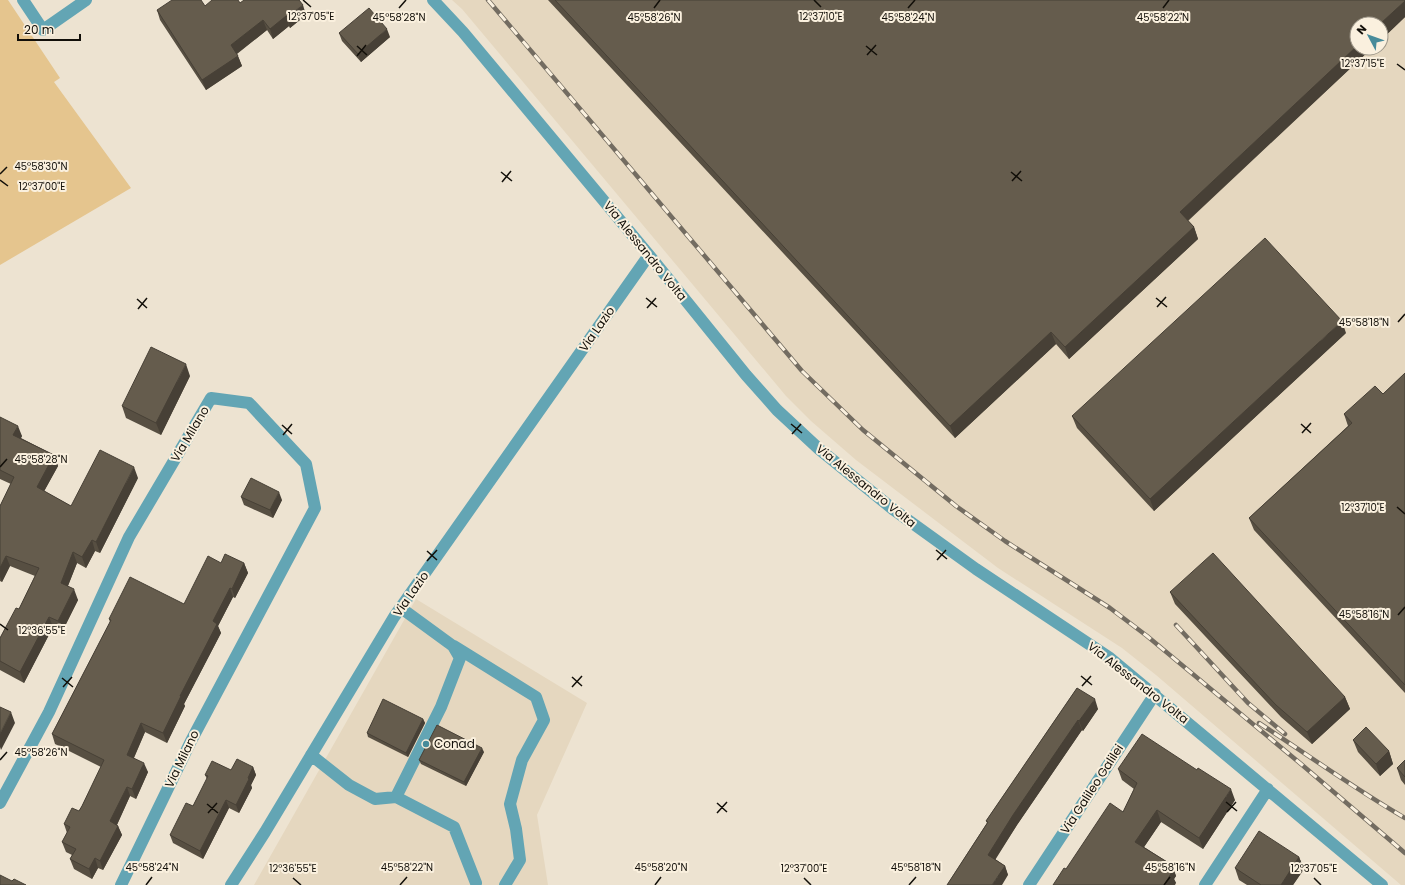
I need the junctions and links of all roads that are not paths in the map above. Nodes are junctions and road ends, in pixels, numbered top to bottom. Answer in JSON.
{"nodes":[{"id":1,"x":23,"y":0,"type":"edge"},
{"id":2,"x":86,"y":0,"type":"edge"},
{"id":3,"x":432,"y":0,"type":"edge"},
{"id":4,"x":649,"y":255,"type":"junction"},
{"id":5,"x":401,"y":608,"type":"junction"},
{"id":6,"x":453,"y":646,"type":"junction"},
{"id":7,"x":1155,"y":694,"type":"junction"},
{"id":8,"x":311,"y":755,"type":"junction"},
{"id":9,"x":1268,"y":789,"type":"junction"},
{"id":10,"x":396,"y":797,"type":"junction"},
{"id":11,"x":0,"y":803,"type":"edge"},
{"id":12,"x":476,"y":882,"type":"dead end"},
{"id":13,"x":121,"y":885,"type":"edge"},
{"id":14,"x":231,"y":885,"type":"edge"},
{"id":15,"x":506,"y":885,"type":"edge"},
{"id":16,"x":1029,"y":885,"type":"edge"},
{"id":17,"x":1205,"y":885,"type":"edge"},
{"id":18,"x":1382,"y":885,"type":"edge"}],
"edges":[{"from":1,"to":2,"type":"street"},
{"from":3,"to":4,"type":"street","name":"Via Alessandro Volta"},
{"from":4,"to":5,"type":"street","name":"Via Lazio"},
{"from":4,"to":7,"type":"street","name":"Via Alessandro Volta"},
{"from":5,"to":6,"type":"street"},
{"from":5,"to":8,"type":"street","name":"Via Lazio"},
{"from":6,"to":10,"type":"street"},
{"from":6,"to":15,"type":"street"},
{"from":7,"to":9,"type":"street","name":"Via Alessandro Volta"},
{"from":7,"to":16,"type":"street","name":"Via Galileo Galilei"},
{"from":8,"to":10,"type":"street"},
{"from":8,"to":14,"type":"street","name":"Via Lazio"},
{"from":9,"to":17,"type":"street"},
{"from":9,"to":18,"type":"street","name":"Via Alessandro Volta"},
{"from":10,"to":12,"type":"street"},
{"from":11,"to":13,"type":"street","name":"Via Milano"}]}
